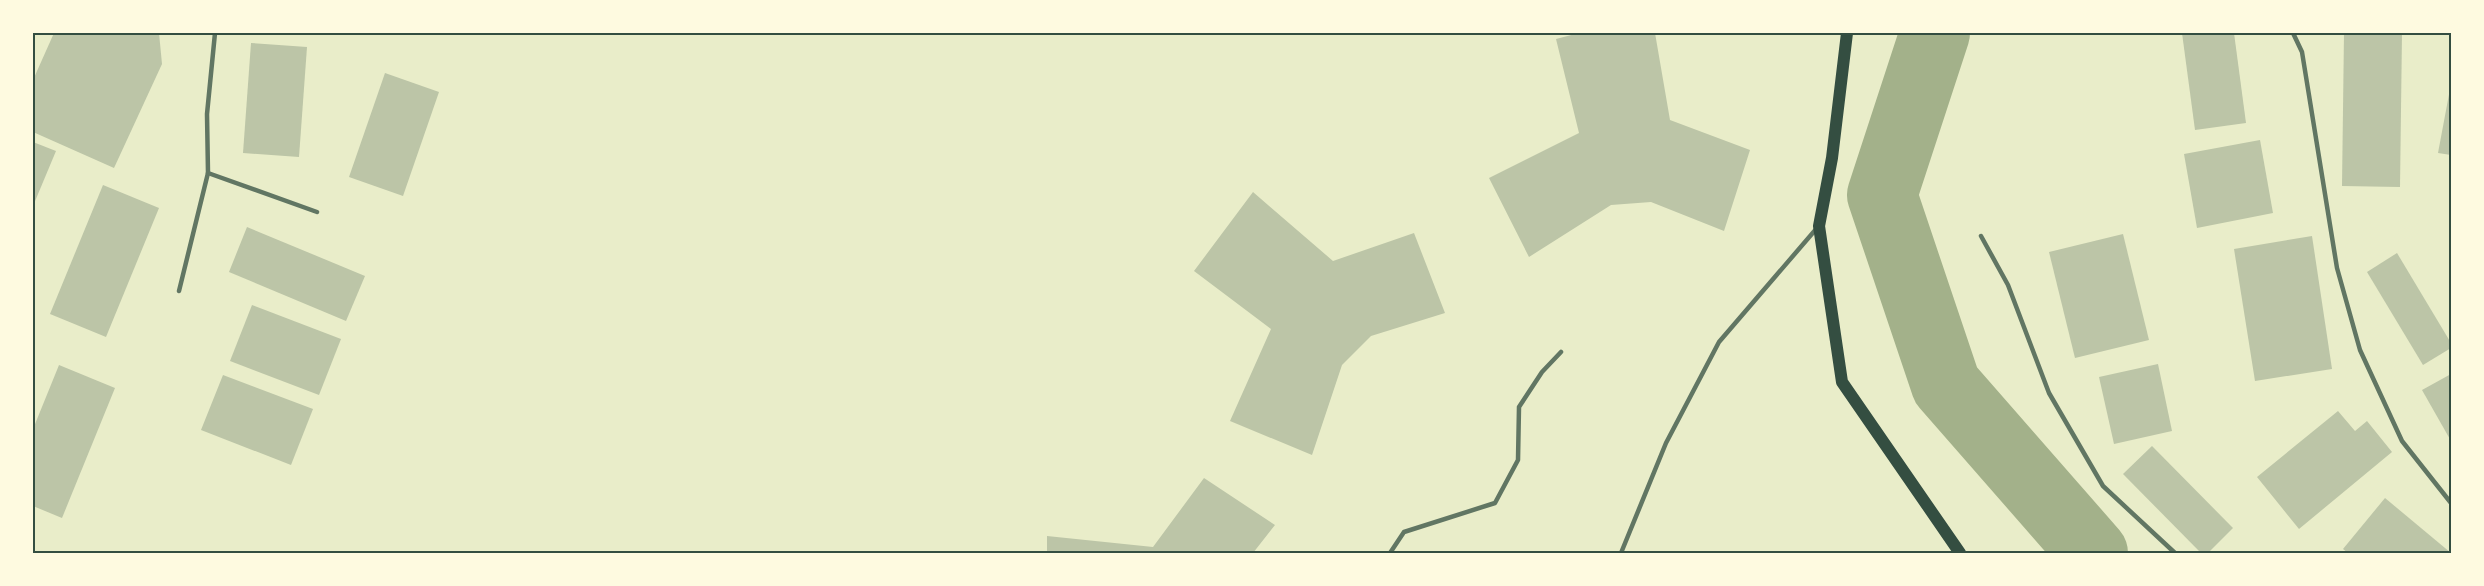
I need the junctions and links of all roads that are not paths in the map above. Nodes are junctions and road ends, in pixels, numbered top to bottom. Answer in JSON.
{"nodes":[{"id":1,"x":215,"y":33,"type":"edge"},
{"id":2,"x":1847,"y":33,"type":"edge"},
{"id":3,"x":2293,"y":33,"type":"edge"},
{"id":4,"x":208,"y":173,"type":"junction"},
{"id":5,"x":316,"y":212,"type":"dead end"},
{"id":6,"x":1819,"y":226,"type":"junction"},
{"id":7,"x":1981,"y":236,"type":"dead end"},
{"id":8,"x":179,"y":291,"type":"dead end"},
{"id":9,"x":1561,"y":352,"type":"dead end"},
{"id":10,"x":2451,"y":504,"type":"edge"},
{"id":11,"x":1390,"y":553,"type":"edge"},
{"id":12,"x":1621,"y":553,"type":"edge"},
{"id":13,"x":1960,"y":553,"type":"edge"},
{"id":14,"x":2175,"y":553,"type":"edge"}],
"edges":[{"from":1,"to":4,"type":"lane"},
{"from":2,"to":6,"type":"main road"},
{"from":3,"to":10,"type":"lane"},
{"from":4,"to":5,"type":"lane"},
{"from":4,"to":8,"type":"lane"},
{"from":6,"to":12,"type":"lane"},
{"from":6,"to":13,"type":"main road"},
{"from":7,"to":14,"type":"lane"},
{"from":9,"to":11,"type":"lane"}]}
